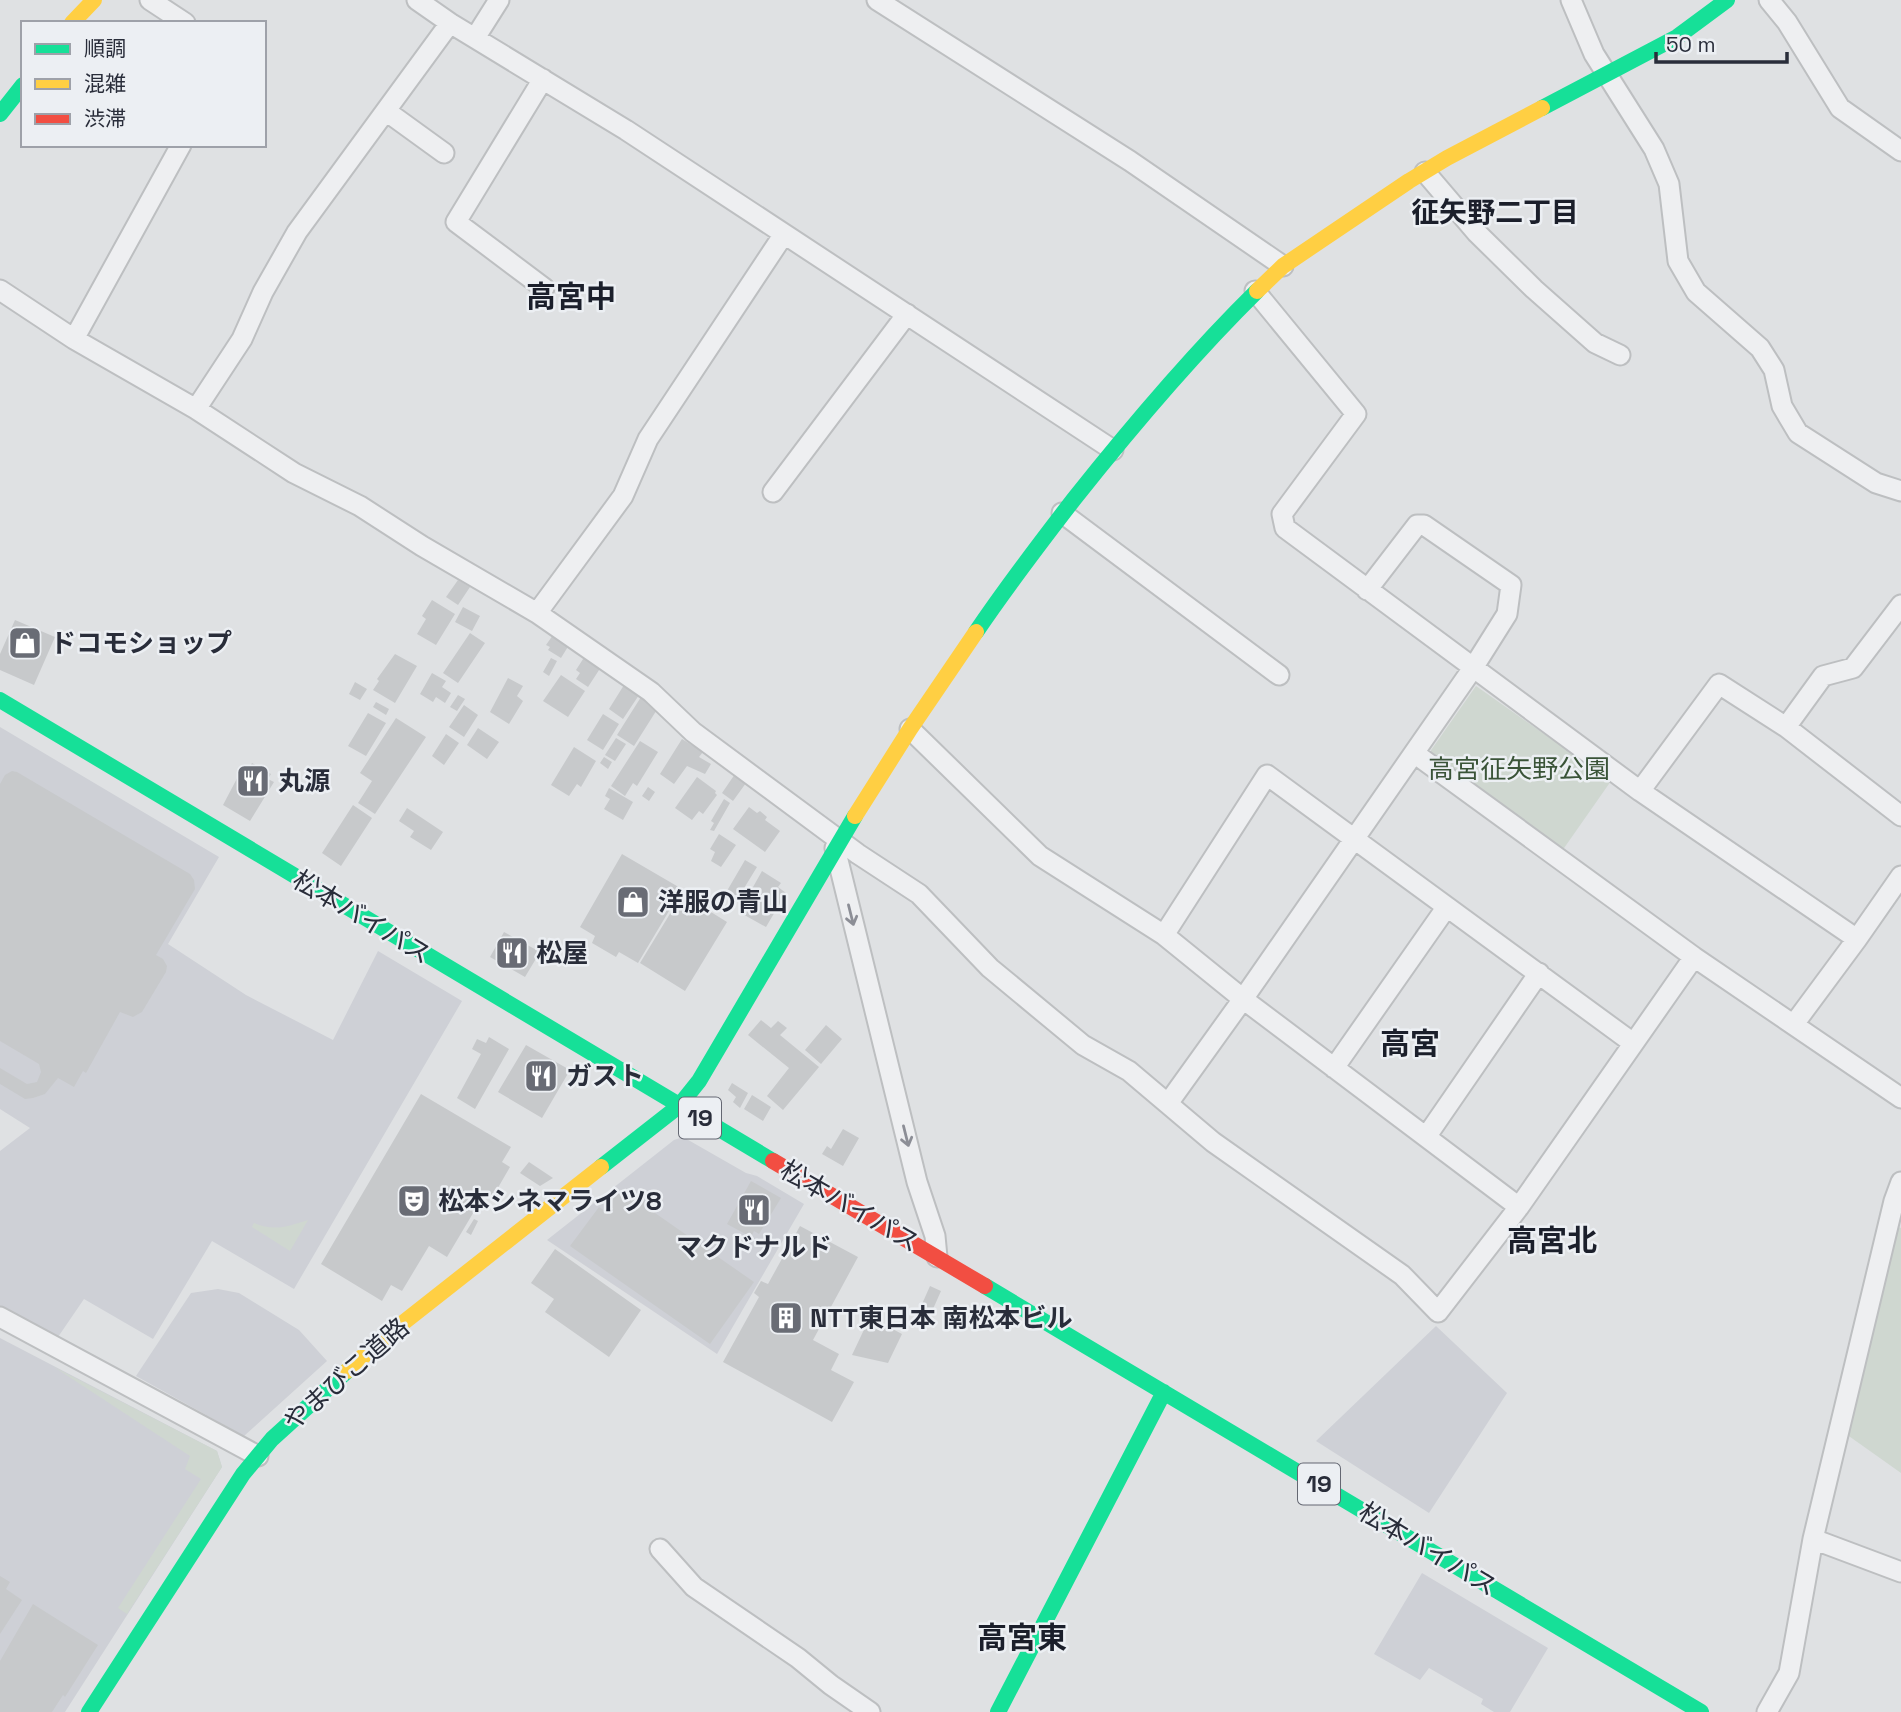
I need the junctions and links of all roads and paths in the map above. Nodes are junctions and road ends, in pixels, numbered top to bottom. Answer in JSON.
{"nodes":[{"id":1,"x":94,"y":0,"type":"edge"},
{"id":2,"x":150,"y":0,"type":"edge"},
{"id":3,"x":417,"y":0,"type":"edge"},
{"id":4,"x":499,"y":0,"type":"edge"},
{"id":5,"x":877,"y":0,"type":"edge"},
{"id":6,"x":1571,"y":0,"type":"edge"},
{"id":7,"x":1727,"y":0,"type":"edge"},
{"id":8,"x":1769,"y":0,"type":"edge"},
{"id":9,"x":74,"y":21,"type":"edge"},
{"id":10,"x":182,"y":21,"type":"edge"},
{"id":11,"x":450,"y":23,"type":"junction"},
{"id":12,"x":475,"y":38,"type":"junction"},
{"id":13,"x":1606,"y":75,"type":"junction"},
{"id":14,"x":543,"y":79,"type":"junction"},
{"id":15,"x":21,"y":88,"type":"edge"},
{"id":16,"x":386,"y":111,"type":"junction"},
{"id":17,"x":0,"y":114,"type":"edge"},
{"id":18,"x":180,"y":147,"type":"edge"},
{"id":19,"x":1901,"y":151,"type":"edge"},
{"id":20,"x":443,"y":153,"type":"dead end"},
{"id":21,"x":1425,"y":172,"type":"junction"},
{"id":22,"x":784,"y":234,"type":"junction"},
{"id":23,"x":1283,"y":266,"type":"junction"},
{"id":24,"x":544,"y":288,"type":"dead end"},
{"id":25,"x":0,"y":290,"type":"edge"},
{"id":26,"x":1255,"y":291,"type":"junction"},
{"id":27,"x":906,"y":314,"type":"junction"},
{"id":28,"x":74,"y":338,"type":"junction"},
{"id":29,"x":1620,"y":355,"type":"dead end"},
{"id":30,"x":196,"y":409,"type":"junction"},
{"id":31,"x":1113,"y":450,"type":"junction"},
{"id":32,"x":1901,"y":491,"type":"edge"},
{"id":33,"x":773,"y":492,"type":"dead end"},
{"id":34,"x":1062,"y":513,"type":"junction"},
{"id":35,"x":1367,"y":590,"type":"junction"},
{"id":36,"x":1901,"y":605,"type":"edge"},
{"id":37,"x":537,"y":613,"type":"junction"},
{"id":38,"x":1473,"y":668,"type":"junction"},
{"id":39,"x":1279,"y":675,"type":"dead end"},
{"id":40,"x":0,"y":700,"type":"edge"},
{"id":41,"x":1786,"y":727,"type":"junction"},
{"id":42,"x":910,"y":729,"type":"junction"},
{"id":43,"x":1414,"y":753,"type":"junction"},
{"id":44,"x":1640,"y":791,"type":"junction"},
{"id":45,"x":1901,"y":816,"type":"edge"},
{"id":46,"x":1354,"y":840,"type":"junction"},
{"id":47,"x":838,"y":844,"type":"junction"},
{"id":48,"x":1901,"y":876,"type":"edge"},
{"id":49,"x":1446,"y":908,"type":"junction"},
{"id":50,"x":1164,"y":935,"type":"junction"},
{"id":51,"x":1857,"y":939,"type":"junction"},
{"id":52,"x":1693,"y":957,"type":"junction"},
{"id":53,"x":1539,"y":973,"type":"junction"},
{"id":54,"x":1243,"y":999,"type":"junction"},
{"id":55,"x":1794,"y":1024,"type":"junction"},
{"id":56,"x":1633,"y":1043,"type":"junction"},
{"id":57,"x":1334,"y":1068,"type":"junction"},
{"id":58,"x":1901,"y":1098,"type":"edge"},
{"id":59,"x":1169,"y":1102,"type":"junction"},
{"id":60,"x":679,"y":1106,"type":"junction"},
{"id":61,"x":1426,"y":1137,"type":"junction"},
{"id":62,"x":1901,"y":1182,"type":"edge"},
{"id":63,"x":1519,"y":1208,"type":"junction"},
{"id":64,"x":937,"y":1257,"type":"junction"},
{"id":65,"x":0,"y":1317,"type":"edge"},
{"id":66,"x":1164,"y":1392,"type":"junction"},
{"id":67,"x":258,"y":1456,"type":"junction"},
{"id":68,"x":1812,"y":1539,"type":"junction"},
{"id":69,"x":660,"y":1549,"type":"dead end"},
{"id":70,"x":1901,"y":1572,"type":"edge"},
{"id":71,"x":89,"y":1712,"type":"edge"},
{"id":72,"x":870,"y":1712,"type":"edge"},
{"id":73,"x":998,"y":1712,"type":"edge"},
{"id":74,"x":1701,"y":1712,"type":"edge"},
{"id":75,"x":1767,"y":1712,"type":"edge"}],
"edges":[{"from":1,"to":9,"type":"main road"},
{"from":2,"to":10,"type":"street"},
{"from":3,"to":11,"type":"street"},
{"from":4,"to":12,"type":"street"},
{"from":5,"to":23,"type":"street"},
{"from":6,"to":13,"type":"street"},
{"from":7,"to":13,"type":"main road","name":"やまびこ道路"},
{"from":8,"to":19,"type":"street"},
{"from":11,"to":12,"type":"street"},
{"from":11,"to":16,"type":"street"},
{"from":12,"to":14,"type":"street"},
{"from":13,"to":21,"type":"main road","name":"やまびこ道路"},
{"from":13,"to":32,"type":"street"},
{"from":14,"to":22,"type":"street"},
{"from":14,"to":24,"type":"street"},
{"from":15,"to":17,"type":"main road"},
{"from":16,"to":20,"type":"street"},
{"from":16,"to":30,"type":"street"},
{"from":18,"to":28,"type":"street"},
{"from":21,"to":23,"type":"main road","name":"やまびこ道路"},
{"from":21,"to":29,"type":"street"},
{"from":22,"to":27,"type":"street"},
{"from":22,"to":37,"type":"street"},
{"from":23,"to":26,"type":"main road","name":"やまびこ道路"},
{"from":25,"to":28,"type":"street"},
{"from":26,"to":31,"type":"main road","name":"やまびこ道路"},
{"from":26,"to":35,"type":"street"},
{"from":27,"to":31,"type":"street"},
{"from":27,"to":33,"type":"street"},
{"from":28,"to":30,"type":"street"},
{"from":30,"to":37,"type":"street"},
{"from":31,"to":34,"type":"main road","name":"やまびこ道路"},
{"from":34,"to":39,"type":"street"},
{"from":34,"to":42,"type":"main road","name":"やまびこ道路"},
{"from":35,"to":38,"type":"street"},
{"from":35,"to":38,"type":"street"},
{"from":36,"to":41,"type":"street"},
{"from":37,"to":47,"type":"street"},
{"from":38,"to":43,"type":"street"},
{"from":38,"to":44,"type":"street"},
{"from":40,"to":60,"type":"main road","name":"松本バイパス","number":"19"},
{"from":41,"to":44,"type":"street"},
{"from":41,"to":45,"type":"street"},
{"from":42,"to":47,"type":"main road","name":"やまびこ道路"},
{"from":42,"to":50,"type":"street"},
{"from":43,"to":46,"type":"street"},
{"from":43,"to":52,"type":"street"},
{"from":44,"to":51,"type":"street"},
{"from":46,"to":49,"type":"street"},
{"from":46,"to":50,"type":"street"},
{"from":46,"to":54,"type":"street"},
{"from":47,"to":59,"type":"street"},
{"from":47,"to":60,"type":"main road","name":"やまびこ道路"},
{"from":47,"to":64,"type":"street","one_way":true},
{"from":48,"to":51,"type":"street"},
{"from":49,"to":53,"type":"street"},
{"from":49,"to":57,"type":"street"},
{"from":50,"to":54,"type":"street"},
{"from":51,"to":55,"type":"street"},
{"from":52,"to":55,"type":"street"},
{"from":52,"to":56,"type":"street"},
{"from":53,"to":56,"type":"street"},
{"from":53,"to":61,"type":"street"},
{"from":54,"to":57,"type":"street"},
{"from":54,"to":59,"type":"street"},
{"from":55,"to":58,"type":"street"},
{"from":56,"to":63,"type":"street"},
{"from":57,"to":61,"type":"street"},
{"from":59,"to":63,"type":"street"},
{"from":60,"to":64,"type":"main road","name":"松本バイパス","number":"19"},
{"from":60,"to":67,"type":"main road","name":"やまびこ道路"},
{"from":61,"to":63,"type":"street"},
{"from":62,"to":68,"type":"street"},
{"from":64,"to":66,"type":"main road","name":"松本バイパス","number":"19"},
{"from":65,"to":67,"type":"street"},
{"from":66,"to":73,"type":"main road"},
{"from":66,"to":74,"type":"main road","name":"松本バイパス","number":"19"},
{"from":67,"to":71,"type":"main road","name":"やまびこ道路"},
{"from":68,"to":70,"type":"street"},
{"from":68,"to":75,"type":"street"},
{"from":69,"to":72,"type":"street"}]}
